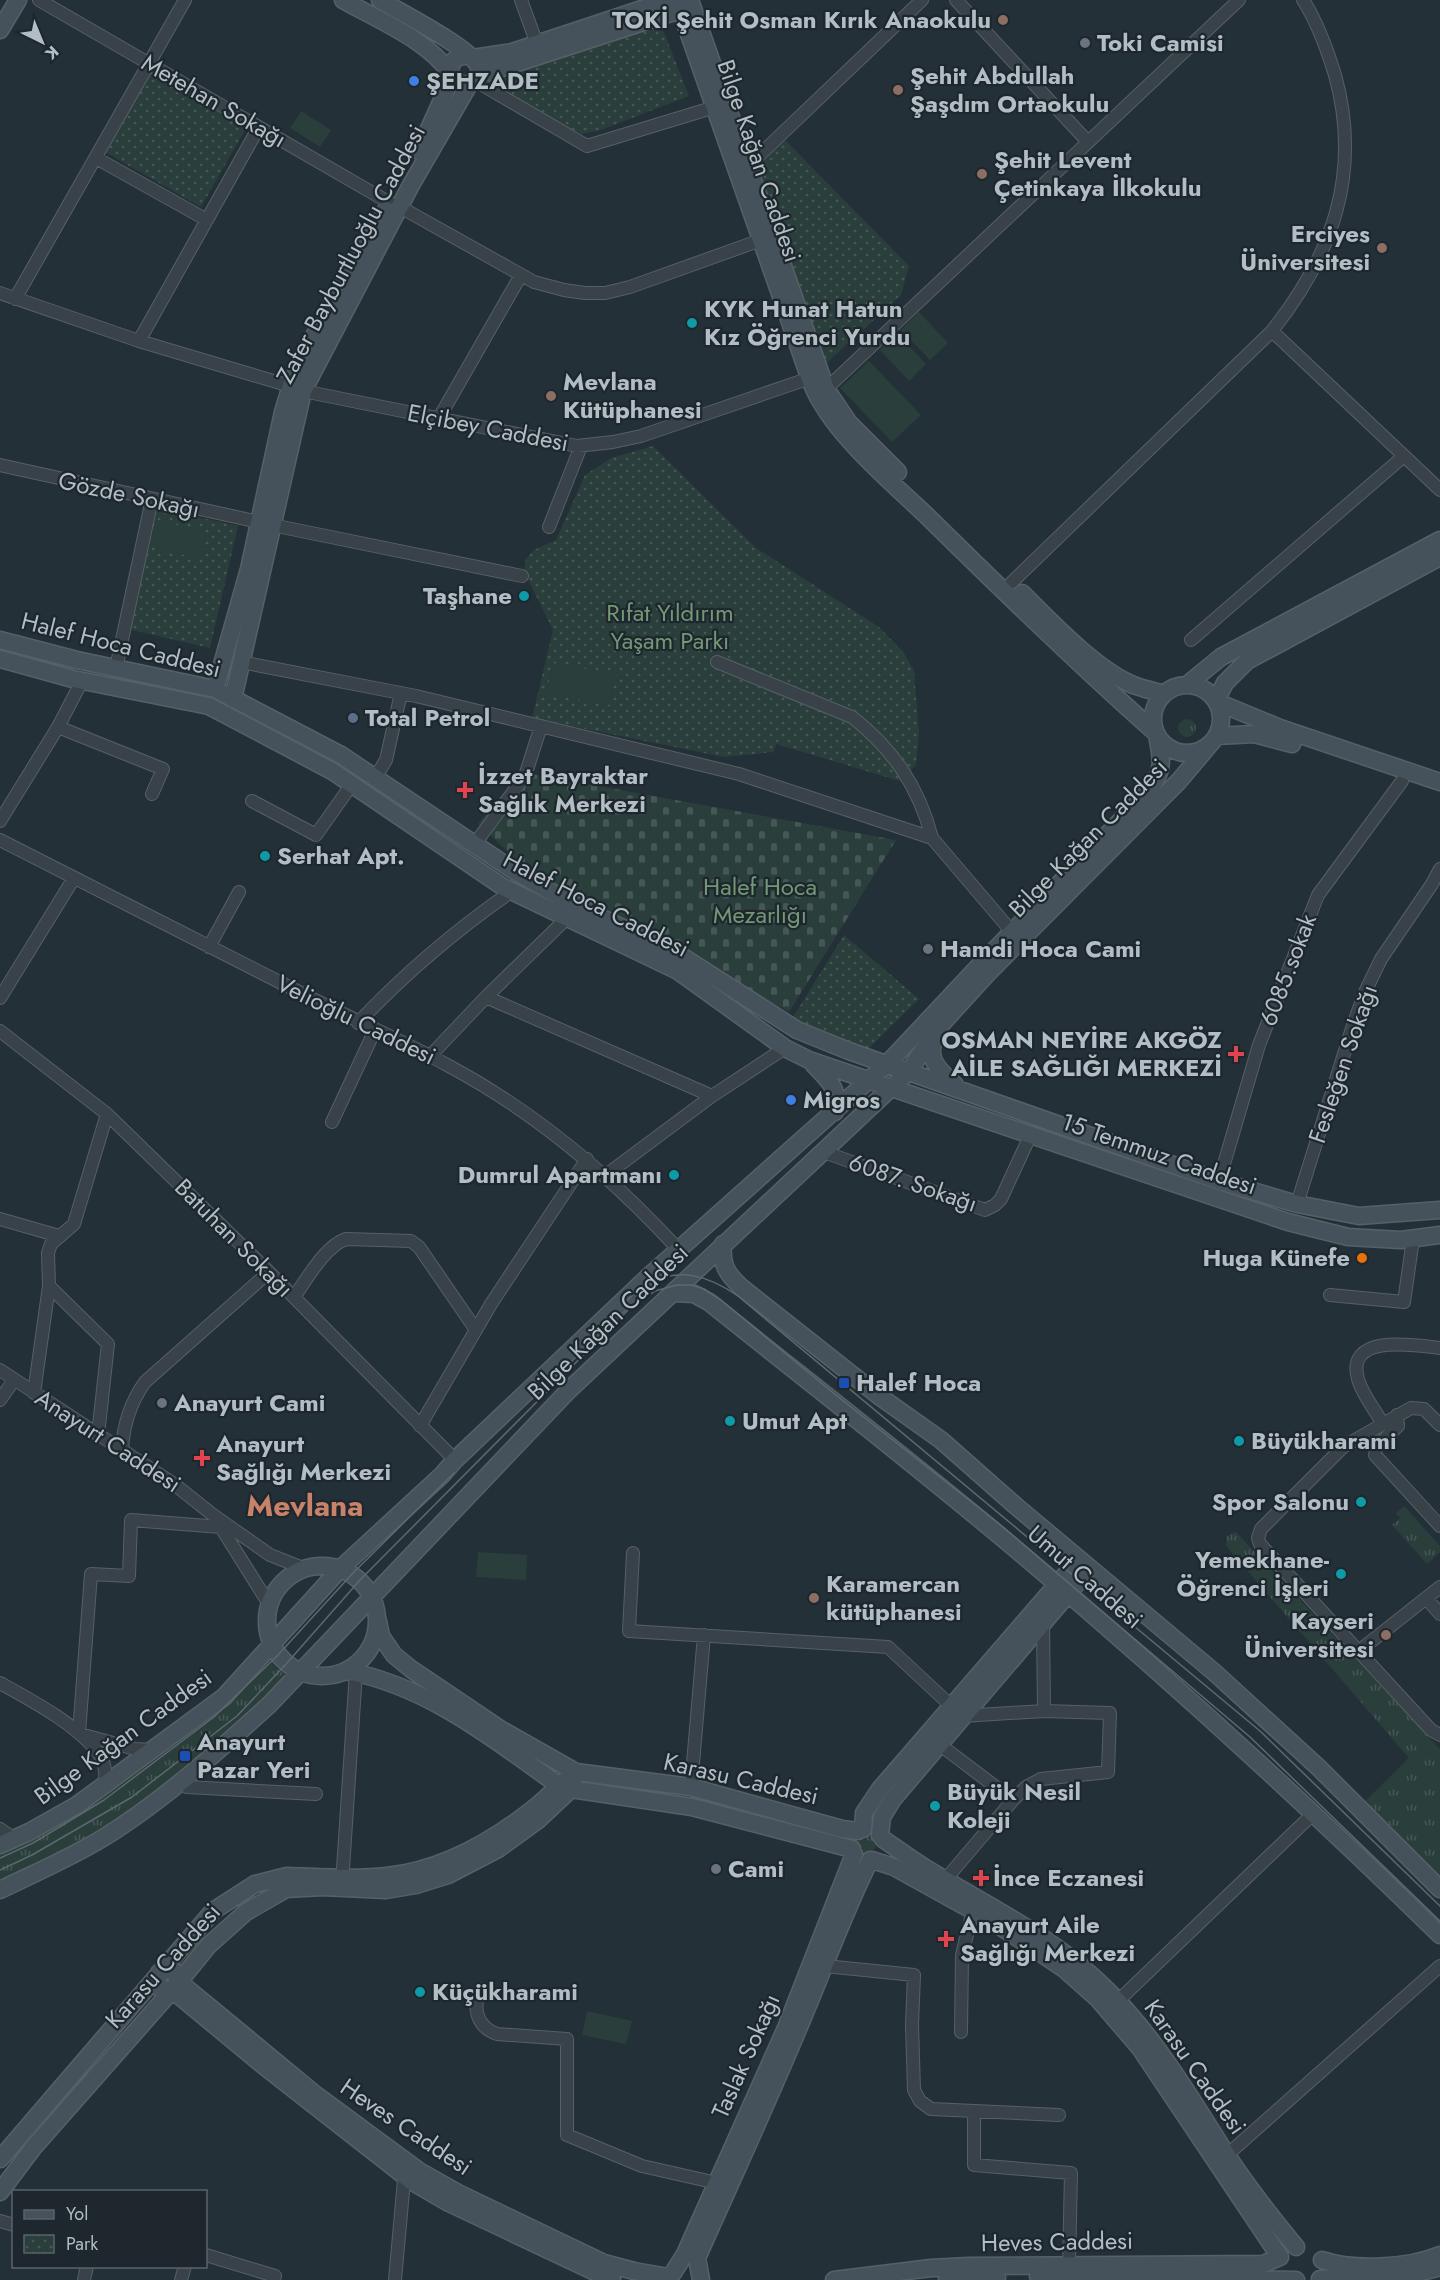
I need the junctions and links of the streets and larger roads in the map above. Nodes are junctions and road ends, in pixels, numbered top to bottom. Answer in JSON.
{"nodes":[{"id":1,"x":18,"y":0,"type":"edge"},
{"id":2,"x":39,"y":0,"type":"edge"},
{"id":3,"x":185,"y":0,"type":"edge"},
{"id":4,"x":343,"y":0,"type":"edge"},
{"id":5,"x":380,"y":0,"type":"edge"},
{"id":6,"x":521,"y":0,"type":"edge"},
{"id":7,"x":922,"y":0,"type":"edge"},
{"id":8,"x":956,"y":0,"type":"edge"},
{"id":9,"x":1239,"y":0,"type":"edge"},
{"id":10,"x":1302,"y":0,"type":"edge"},
{"id":11,"x":682,"y":3,"type":"edge"},
{"id":12,"x":0,"y":30,"type":"edge"},
{"id":13,"x":537,"y":44,"type":"junction"},
{"id":14,"x":470,"y":57,"type":"junction"},
{"id":15,"x":149,"y":63,"type":"junction"},
{"id":16,"x":451,"y":76,"type":"junction"},
{"id":17,"x":474,"y":80,"type":"junction"},
{"id":18,"x":715,"y":107,"type":"junction"},
{"id":19,"x":259,"y":127,"type":"junction"},
{"id":20,"x":1088,"y":142,"type":"junction"},
{"id":21,"x":96,"y":158,"type":"junction"},
{"id":22,"x":748,"y":166,"type":"junction"},
{"id":23,"x":395,"y":205,"type":"junction"},
{"id":24,"x":207,"y":220,"type":"junction"},
{"id":25,"x":761,"y":240,"type":"junction"},
{"id":26,"x":521,"y":275,"type":"junction"},
{"id":27,"x":0,"y":293,"type":"edge"},
{"id":28,"x":15,"y":299,"type":"junction"},
{"id":29,"x":1272,"y":331,"type":"junction"},
{"id":30,"x":139,"y":341,"type":"junction"},
{"id":31,"x":810,"y":378,"type":"junction"},
{"id":32,"x":297,"y":388,"type":"junction"},
{"id":33,"x":826,"y":389,"type":"junction"},
{"id":34,"x":439,"y":418,"type":"junction"},
{"id":35,"x":581,"y":446,"type":"junction"},
{"id":36,"x":1404,"y":456,"type":"junction"},
{"id":37,"x":0,"y":465,"type":"edge"},
{"id":38,"x":1440,"y":490,"type":"edge"},
{"id":39,"x":152,"y":499,"type":"junction"},
{"id":40,"x":265,"y":524,"type":"junction"},
{"id":41,"x":549,"y":527,"type":"dead end"},
{"id":42,"x":1440,"y":540,"type":"edge"},
{"id":43,"x":1440,"y":557,"type":"edge"},
{"id":44,"x":522,"y":576,"type":"dead end"},
{"id":45,"x":1011,"y":583,"type":"junction"},
{"id":46,"x":0,"y":640,"type":"edge"},
{"id":47,"x":1191,"y":640,"type":"dead end"},
{"id":48,"x":0,"y":659,"type":"edge"},
{"id":49,"x":241,"y":662,"type":"junction"},
{"id":50,"x":717,"y":662,"type":"dead end"},
{"id":51,"x":116,"y":668,"type":"junction"},
{"id":52,"x":82,"y":681,"type":"junction"},
{"id":53,"x":1188,"y":684,"type":"junction"},
{"id":54,"x":215,"y":689,"type":"junction"},
{"id":55,"x":401,"y":693,"type":"junction"},
{"id":56,"x":1163,"y":694,"type":"junction"},
{"id":57,"x":233,"y":699,"type":"junction"},
{"id":58,"x":1217,"y":701,"type":"junction"},
{"id":59,"x":541,"y":726,"type":"junction"},
{"id":60,"x":58,"y":728,"type":"junction"},
{"id":61,"x":1156,"y":734,"type":"junction"},
{"id":62,"x":1214,"y":740,"type":"junction"},
{"id":63,"x":375,"y":778,"type":"junction"},
{"id":64,"x":1402,"y":781,"type":"junction"},
{"id":65,"x":1440,"y":782,"type":"edge"},
{"id":66,"x":352,"y":784,"type":"junction"},
{"id":67,"x":152,"y":794,"type":"dead end"},
{"id":68,"x":1440,"y":794,"type":"edge"},
{"id":69,"x":252,"y":801,"type":"dead end"},
{"id":70,"x":0,"y":821,"type":"edge"},
{"id":71,"x":932,"y":838,"type":"junction"},
{"id":72,"x":0,"y":840,"type":"edge"},
{"id":73,"x":474,"y":845,"type":"junction"},
{"id":74,"x":1440,"y":869,"type":"edge"},
{"id":75,"x":74,"y":878,"type":"junction"},
{"id":76,"x":512,"y":891,"type":"junction"},
{"id":77,"x":238,"y":892,"type":"dead end"},
{"id":78,"x":566,"y":919,"type":"junction"},
{"id":79,"x":1012,"y":932,"type":"junction"},
{"id":80,"x":209,"y":947,"type":"junction"},
{"id":81,"x":486,"y":997,"type":"junction"},
{"id":82,"x":0,"y":998,"type":"edge"},
{"id":83,"x":358,"y":1023,"type":"junction"},
{"id":84,"x":937,"y":1029,"type":"junction"},
{"id":85,"x":375,"y":1030,"type":"junction"},
{"id":86,"x":0,"y":1031,"type":"edge"},
{"id":87,"x":785,"y":1048,"type":"junction"},
{"id":88,"x":430,"y":1056,"type":"junction"},
{"id":89,"x":808,"y":1060,"type":"junction"},
{"id":90,"x":888,"y":1064,"type":"junction"},
{"id":91,"x":909,"y":1071,"type":"junction"},
{"id":92,"x":869,"y":1082,"type":"junction"},
{"id":93,"x":891,"y":1089,"type":"junction"},
{"id":94,"x":960,"y":1089,"type":"junction"},
{"id":95,"x":712,"y":1096,"type":"junction"},
{"id":96,"x":835,"y":1112,"type":"junction"},
{"id":97,"x":107,"y":1114,"type":"junction"},
{"id":98,"x":332,"y":1122,"type":"dead end"},
{"id":99,"x":1030,"y":1136,"type":"junction"},
{"id":100,"x":824,"y":1152,"type":"junction"},
{"id":101,"x":588,"y":1160,"type":"junction"},
{"id":102,"x":606,"y":1175,"type":"junction"},
{"id":103,"x":1219,"y":1181,"type":"junction"},
{"id":104,"x":1297,"y":1204,"type":"junction"},
{"id":105,"x":1440,"y":1210,"type":"edge"},
{"id":106,"x":0,"y":1219,"type":"edge"},
{"id":107,"x":1440,"y":1235,"type":"edge"},
{"id":108,"x":58,"y":1236,"type":"junction"},
{"id":109,"x":1413,"y":1239,"type":"junction"},
{"id":110,"x":723,"y":1244,"type":"junction"},
{"id":111,"x":678,"y":1248,"type":"junction"},
{"id":112,"x":270,"y":1272,"type":"junction"},
{"id":113,"x":49,"y":1286,"type":"junction"},
{"id":114,"x":673,"y":1293,"type":"junction"},
{"id":115,"x":1330,"y":1295,"type":"dead end"},
{"id":116,"x":294,"y":1297,"type":"junction"},
{"id":117,"x":476,"y":1330,"type":"junction"},
{"id":118,"x":1440,"y":1347,"type":"edge"},
{"id":119,"x":0,"y":1370,"type":"edge"},
{"id":120,"x":14,"y":1380,"type":"junction"},
{"id":121,"x":34,"y":1393,"type":"junction"},
{"id":122,"x":0,"y":1400,"type":"edge"},
{"id":123,"x":1397,"y":1415,"type":"junction"},
{"id":124,"x":1383,"y":1424,"type":"junction"},
{"id":125,"x":1440,"y":1425,"type":"edge"},
{"id":126,"x":420,"y":1426,"type":"junction"},
{"id":127,"x":98,"y":1435,"type":"junction"},
{"id":128,"x":122,"y":1451,"type":"junction"},
{"id":129,"x":454,"y":1460,"type":"junction"},
{"id":130,"x":213,"y":1515,"type":"junction"},
{"id":131,"x":1440,"y":1526,"type":"edge"},
{"id":132,"x":221,"y":1527,"type":"junction"},
{"id":133,"x":633,"y":1553,"type":"dead end"},
{"id":134,"x":1084,"y":1564,"type":"junction"},
{"id":135,"x":303,"y":1568,"type":"junction"},
{"id":136,"x":341,"y":1568,"type":"junction"},
{"id":137,"x":1440,"y":1587,"type":"edge"},
{"id":138,"x":1063,"y":1589,"type":"junction"},
{"id":139,"x":372,"y":1597,"type":"junction"},
{"id":140,"x":1426,"y":1598,"type":"junction"},
{"id":141,"x":269,"y":1604,"type":"junction"},
{"id":142,"x":1440,"y":1614,"type":"edge"},
{"id":143,"x":378,"y":1621,"type":"junction"},
{"id":144,"x":1043,"y":1623,"type":"junction"},
{"id":145,"x":704,"y":1635,"type":"junction"},
{"id":146,"x":272,"y":1644,"type":"junction"},
{"id":147,"x":1359,"y":1651,"type":"junction"},
{"id":148,"x":301,"y":1672,"type":"junction"},
{"id":149,"x":351,"y":1672,"type":"junction"},
{"id":150,"x":0,"y":1683,"type":"edge"},
{"id":151,"x":957,"y":1711,"type":"junction"},
{"id":152,"x":1044,"y":1711,"type":"junction"},
{"id":153,"x":79,"y":1733,"type":"junction"},
{"id":154,"x":1440,"y":1735,"type":"edge"},
{"id":155,"x":939,"y":1744,"type":"junction"},
{"id":156,"x":153,"y":1750,"type":"junction"},
{"id":157,"x":576,"y":1772,"type":"junction"},
{"id":158,"x":180,"y":1781,"type":"junction"},
{"id":159,"x":105,"y":1786,"type":"junction"},
{"id":160,"x":565,"y":1787,"type":"junction"},
{"id":161,"x":692,"y":1788,"type":"junction"},
{"id":162,"x":316,"y":1794,"type":"dead end"},
{"id":163,"x":1014,"y":1800,"type":"junction"},
{"id":164,"x":1314,"y":1813,"type":"junction"},
{"id":165,"x":0,"y":1829,"type":"edge"},
{"id":166,"x":860,"y":1830,"type":"junction"},
{"id":167,"x":882,"y":1837,"type":"junction"},
{"id":168,"x":7,"y":1842,"type":"edge"},
{"id":169,"x":862,"y":1856,"type":"junction"},
{"id":170,"x":945,"y":1880,"type":"junction"},
{"id":171,"x":342,"y":1882,"type":"junction"},
{"id":172,"x":1440,"y":1889,"type":"edge"},
{"id":173,"x":0,"y":1890,"type":"edge"},
{"id":174,"x":973,"y":1910,"type":"junction"},
{"id":175,"x":1440,"y":1935,"type":"edge"},
{"id":176,"x":825,"y":1966,"type":"junction"},
{"id":177,"x":1440,"y":1966,"type":"edge"},
{"id":178,"x":159,"y":1973,"type":"junction"},
{"id":179,"x":175,"y":1986,"type":"junction"},
{"id":180,"x":482,"y":1989,"type":"dead end"},
{"id":181,"x":1118,"y":2001,"type":"junction"},
{"id":182,"x":961,"y":2032,"type":"dead end"},
{"id":183,"x":974,"y":2112,"type":"junction"},
{"id":184,"x":1059,"y":2115,"type":"dead end"},
{"id":185,"x":1227,"y":2155,"type":"junction"},
{"id":186,"x":0,"y":2159,"type":"edge"},
{"id":187,"x":405,"y":2169,"type":"junction"},
{"id":188,"x":717,"y":2184,"type":"junction"},
{"id":189,"x":0,"y":2192,"type":"edge"},
{"id":190,"x":1296,"y":2247,"type":"junction"},
{"id":191,"x":207,"y":2254,"type":"edge"},
{"id":192,"x":1440,"y":2255,"type":"edge"},
{"id":193,"x":1280,"y":2257,"type":"junction"},
{"id":194,"x":1322,"y":2259,"type":"junction"},
{"id":195,"x":1069,"y":2265,"type":"junction"},
{"id":196,"x":1440,"y":2267,"type":"edge"},
{"id":197,"x":668,"y":2277,"type":"edge"},
{"id":198,"x":1319,"y":2279,"type":"edge"},
{"id":199,"x":274,"y":2280,"type":"edge"},
{"id":200,"x":395,"y":2280,"type":"edge"},
{"id":201,"x":612,"y":2280,"type":"edge"},
{"id":202,"x":701,"y":2280,"type":"edge"},
{"id":203,"x":834,"y":2280,"type":"edge"},
{"id":204,"x":947,"y":2280,"type":"edge"},
{"id":205,"x":1298,"y":2280,"type":"edge"}],
"edges":[{"from":1,"to":12,"type":"street"},
{"from":2,"to":15,"type":"street","name":"Metehan Sokağı"},
{"from":3,"to":15,"type":"street"},
{"from":4,"to":16,"type":"street"},
{"from":5,"to":14,"type":"street"},
{"from":6,"to":13,"type":"street"},
{"from":7,"to":22,"type":"street"},
{"from":8,"to":20,"type":"street"},
{"from":9,"to":20,"type":"street"},
{"from":10,"to":29,"type":"street"},
{"from":11,"to":13,"type":"street"},
{"from":11,"to":17,"type":"street"},
{"from":11,"to":18,"type":"street","name":"Bilge Kağan Caddesi"},
{"from":11,"to":22,"type":"street","name":"Bilge Kağan Caddesi"},
{"from":13,"to":14,"type":"street"},
{"from":14,"to":16,"type":"street"},
{"from":14,"to":17,"type":"street"},
{"from":15,"to":19,"type":"street","name":"Metehan Sokağı"},
{"from":15,"to":21,"type":"street"},
{"from":16,"to":17,"type":"street"},
{"from":16,"to":23,"type":"street","name":"Zafer Bayburtluoğlu Caddesi"},
{"from":17,"to":18,"type":"street"},
{"from":17,"to":23,"type":"street","name":"Zafer Bayburtluoğlu Caddesi"},
{"from":18,"to":25,"type":"street","name":"Bilge Kağan Caddesi"},
{"from":19,"to":23,"type":"street","name":"Metehan Sokağı"},
{"from":19,"to":24,"type":"street"},
{"from":20,"to":33,"type":"street"},
{"from":21,"to":24,"type":"street"},
{"from":21,"to":28,"type":"street"},
{"from":22,"to":33,"type":"street","name":"Bilge Kağan Caddesi"},
{"from":23,"to":26,"type":"street","name":"Metehan Sokağı"},
{"from":23,"to":32,"type":"street","name":"Zafer Bayburtluoğlu Caddesi"},
{"from":24,"to":30,"type":"street"},
{"from":25,"to":26,"type":"street","name":"Metehan Sokağı"},
{"from":25,"to":31,"type":"street","name":"Bilge Kağan Caddesi"},
{"from":26,"to":34,"type":"street"},
{"from":27,"to":28,"type":"street","name":"Elçibey Caddesi"},
{"from":28,"to":30,"type":"street","name":"Elçibey Caddesi"},
{"from":29,"to":36,"type":"street"},
{"from":29,"to":45,"type":"street"},
{"from":30,"to":32,"type":"street","name":"Elçibey Caddesi"},
{"from":31,"to":35,"type":"street","name":"Elçibey Caddesi"},
{"from":31,"to":61,"type":"street","name":"Bilge Kağan Caddesi"},
{"from":32,"to":34,"type":"street","name":"Elçibey Caddesi"},
{"from":32,"to":40,"type":"street","name":"Zafer Bayburtluoğlu Caddesi"},
{"from":33,"to":45,"type":"street","name":"Bilge Kağan Caddesi"},
{"from":34,"to":35,"type":"street","name":"Elçibey Caddesi"},
{"from":35,"to":41,"type":"street"},
{"from":36,"to":38,"type":"street"},
{"from":36,"to":47,"type":"street"},
{"from":37,"to":39,"type":"street","name":"Gözde Sokağı"},
{"from":39,"to":40,"type":"street","name":"Gözde Sokağı"},
{"from":39,"to":51,"type":"street"},
{"from":40,"to":44,"type":"street","name":"Gözde Sokağı"},
{"from":40,"to":49,"type":"street","name":"Zafer Bayburtluoğlu Caddesi"},
{"from":40,"to":54,"type":"street","name":"Zafer Bayburtluoğlu Caddesi"},
{"from":42,"to":53,"type":"street"},
{"from":43,"to":58,"type":"street"},
{"from":45,"to":56,"type":"street","name":"Bilge Kağan Caddesi"},
{"from":46,"to":51,"type":"street","name":"Halef Hoca Caddesi"},
{"from":48,"to":52,"type":"street","name":"Halef Hoca Caddesi"},
{"from":49,"to":55,"type":"street"},
{"from":49,"to":57,"type":"street","name":"Zafer Bayburtluoğlu Caddesi"},
{"from":50,"to":71,"type":"street"},
{"from":51,"to":54,"type":"street","name":"Halef Hoca Caddesi"},
{"from":52,"to":60,"type":"street"},
{"from":52,"to":66,"type":"street","name":"Halef Hoca Caddesi"},
{"from":53,"to":56,"type":"street"},
{"from":53,"to":58,"type":"street"},
{"from":54,"to":57,"type":"street","name":"Halef Hoca Caddesi"},
{"from":55,"to":59,"type":"street"},
{"from":55,"to":63,"type":"street"},
{"from":56,"to":61,"type":"street"},
{"from":57,"to":63,"type":"street","name":"Halef Hoca Caddesi"},
{"from":58,"to":62,"type":"street"},
{"from":58,"to":65,"type":"street"},
{"from":59,"to":71,"type":"street"},
{"from":59,"to":73,"type":"street"},
{"from":60,"to":67,"type":"street"},
{"from":60,"to":70,"type":"street"},
{"from":61,"to":62,"type":"street"},
{"from":61,"to":79,"type":"street","name":"Bilge Kağan Caddesi"},
{"from":62,"to":64,"type":"street"},
{"from":62,"to":84,"type":"street","name":"Bilge Kağan Caddesi"},
{"from":63,"to":73,"type":"street","name":"Halef Hoca Caddesi"},
{"from":64,"to":68,"type":"street"},
{"from":64,"to":103,"type":"street","name":"6085.sokak"},
{"from":66,"to":69,"type":"street"},
{"from":66,"to":76,"type":"street","name":"Halef Hoca Caddesi"},
{"from":71,"to":79,"type":"street"},
{"from":72,"to":75,"type":"street","name":"Velioğlu Caddesi"},
{"from":73,"to":90,"type":"street","name":"Halef Hoca Caddesi"},
{"from":74,"to":104,"type":"street","name":"Fesleğen Sokağı"},
{"from":75,"to":80,"type":"street","name":"Velioğlu Caddesi"},
{"from":75,"to":82,"type":"street"},
{"from":76,"to":78,"type":"street","name":"Halef Hoca Caddesi"},
{"from":76,"to":83,"type":"street"},
{"from":77,"to":80,"type":"street"},
{"from":78,"to":81,"type":"street"},
{"from":78,"to":87,"type":"street","name":"Halef Hoca Caddesi"},
{"from":79,"to":90,"type":"street","name":"Bilge Kağan Caddesi"},
{"from":80,"to":83,"type":"street","name":"Velioğlu Caddesi"},
{"from":81,"to":88,"type":"street"},
{"from":81,"to":95,"type":"street"},
{"from":83,"to":85,"type":"street","name":"Velioğlu Caddesi"},
{"from":84,"to":91,"type":"street","name":"Bilge Kağan Caddesi"},
{"from":84,"to":94,"type":"street"},
{"from":85,"to":88,"type":"street","name":"Velioğlu Caddesi"},
{"from":85,"to":98,"type":"street"},
{"from":86,"to":97,"type":"street","name":"Batuhan Sokağı"},
{"from":87,"to":89,"type":"street","name":"Halef Hoca Caddesi"},
{"from":87,"to":95,"type":"street"},
{"from":88,"to":101,"type":"street","name":"Velioğlu Caddesi"},
{"from":89,"to":92,"type":"street","name":"Halef Hoca Caddesi"},
{"from":89,"to":96,"type":"street"},
{"from":90,"to":91,"type":"street","name":"15 Temmuz Caddesi"},
{"from":90,"to":92,"type":"street","name":"Bilge Kağan Caddesi"},
{"from":91,"to":93,"type":"street","name":"Bilge Kağan Caddesi"},
{"from":91,"to":94,"type":"street","name":"15 Temmuz Caddesi"},
{"from":92,"to":93,"type":"street","name":"15 Temmuz Caddesi"},
{"from":92,"to":96,"type":"street","name":"Bilge Kağan Caddesi"},
{"from":93,"to":99,"type":"street","name":"15 Temmuz Caddesi"},
{"from":93,"to":100,"type":"street","name":"Bilge Kağan Caddesi"},
{"from":94,"to":103,"type":"street","name":"15 Temmuz Caddesi"},
{"from":95,"to":102,"type":"street"},
{"from":96,"to":111,"type":"street","name":"Bilge Kağan Caddesi"},
{"from":97,"to":108,"type":"street"},
{"from":97,"to":112,"type":"street","name":"Batuhan Sokağı"},
{"from":99,"to":100,"type":"street","name":"6087. Sokağı"},
{"from":99,"to":109,"type":"street","name":"15 Temmuz Caddesi"},
{"from":100,"to":110,"type":"street","name":"Bilge Kağan Caddesi"},
{"from":101,"to":102,"type":"street","name":"Velioğlu Caddesi"},
{"from":101,"to":117,"type":"street"},
{"from":102,"to":111,"type":"street","name":"Velioğlu Caddesi"},
{"from":103,"to":104,"type":"street","name":"15 Temmuz Caddesi"},
{"from":104,"to":105,"type":"street","name":"15 Temmuz Caddesi"},
{"from":106,"to":108,"type":"street"},
{"from":107,"to":109,"type":"street","name":"15 Temmuz Caddesi"},
{"from":108,"to":113,"type":"street"},
{"from":109,"to":115,"type":"street"},
{"from":110,"to":114,"type":"street","name":"Bilge Kağan Caddesi"},
{"from":110,"to":134,"type":"street","name":"Umut Caddesi"},
{"from":111,"to":129,"type":"street","name":"Bilge Kağan Caddesi"},
{"from":112,"to":116,"type":"street","name":"Batuhan Sokağı"},
{"from":112,"to":128,"type":"street"},
{"from":113,"to":121,"type":"street"},
{"from":113,"to":127,"type":"street"},
{"from":114,"to":138,"type":"street","name":"Umut Caddesi"},
{"from":114,"to":139,"type":"street","name":"Bilge Kağan Caddesi"},
{"from":116,"to":117,"type":"street"},
{"from":116,"to":126,"type":"street","name":"Batuhan Sokağı"},
{"from":117,"to":126,"type":"street"},
{"from":118,"to":124,"type":"street"},
{"from":119,"to":120,"type":"street","name":"Anayurt Caddesi"},
{"from":120,"to":121,"type":"street","name":"Anayurt Caddesi"},
{"from":120,"to":122,"type":"street"},
{"from":121,"to":127,"type":"street","name":"Anayurt Caddesi"},
{"from":123,"to":124,"type":"street"},
{"from":123,"to":125,"type":"street"},
{"from":123,"to":131,"type":"street"},
{"from":124,"to":147,"type":"street"},
{"from":126,"to":129,"type":"street","name":"Batuhan Sokağı"},
{"from":127,"to":128,"type":"street","name":"Anayurt Caddesi"},
{"from":128,"to":130,"type":"street","name":"Anayurt Caddesi"},
{"from":129,"to":136,"type":"street","name":"Bilge Kağan Caddesi"},
{"from":130,"to":132,"type":"street"},
{"from":130,"to":135,"type":"street"},
{"from":132,"to":141,"type":"street"},
{"from":132,"to":153,"type":"street"},
{"from":133,"to":145,"type":"street"},
{"from":134,"to":138,"type":"street"},
{"from":134,"to":172,"type":"street","name":"Umut Caddesi"},
{"from":135,"to":136,"type":"street"},
{"from":135,"to":141,"type":"street"},
{"from":136,"to":139,"type":"street"},
{"from":136,"to":146,"type":"street","name":"Bilge Kağan Caddesi"},
{"from":137,"to":140,"type":"street"},
{"from":138,"to":144,"type":"street"},
{"from":138,"to":151,"type":"street"},
{"from":138,"to":164,"type":"street","name":"Umut Caddesi"},
{"from":139,"to":143,"type":"street"},
{"from":139,"to":148,"type":"street","name":"Bilge Kağan Caddesi"},
{"from":140,"to":142,"type":"street"},
{"from":140,"to":147,"type":"street"},
{"from":141,"to":146,"type":"street"},
{"from":143,"to":149,"type":"street"},
{"from":143,"to":157,"type":"street"},
{"from":144,"to":151,"type":"street"},
{"from":144,"to":152,"type":"street"},
{"from":145,"to":151,"type":"street"},
{"from":145,"to":161,"type":"street"},
{"from":146,"to":148,"type":"street"},
{"from":146,"to":156,"type":"street","name":"Bilge Kağan Caddesi"},
{"from":147,"to":154,"type":"street"},
{"from":148,"to":149,"type":"street"},
{"from":148,"to":158,"type":"street","name":"Bilge Kağan Caddesi"},
{"from":149,"to":160,"type":"street"},
{"from":149,"to":171,"type":"street"},
{"from":150,"to":153,"type":"street"},
{"from":151,"to":152,"type":"street"},
{"from":151,"to":155,"type":"street"},
{"from":151,"to":166,"type":"street"},
{"from":152,"to":163,"type":"street"},
{"from":153,"to":156,"type":"street"},
{"from":153,"to":159,"type":"street"},
{"from":155,"to":163,"type":"street"},
{"from":155,"to":167,"type":"street"},
{"from":156,"to":159,"type":"street","name":"Bilge Kağan Caddesi"},
{"from":157,"to":160,"type":"street"},
{"from":157,"to":161,"type":"street","name":"Karasu Caddesi"},
{"from":158,"to":162,"type":"street"},
{"from":158,"to":173,"type":"street","name":"Bilge Kağan Caddesi"},
{"from":159,"to":168,"type":"street","name":"Bilge Kağan Caddesi"},
{"from":160,"to":169,"type":"street","name":"Karasu Caddesi"},
{"from":160,"to":171,"type":"street","name":"Karasu Caddesi"},
{"from":161,"to":166,"type":"street","name":"Karasu Caddesi"},
{"from":163,"to":170,"type":"street"},
{"from":164,"to":175,"type":"street","name":"Umut Caddesi"},
{"from":164,"to":181,"type":"street"},
{"from":165,"to":168,"type":"street"},
{"from":166,"to":167,"type":"street"},
{"from":166,"to":169,"type":"street"},
{"from":167,"to":169,"type":"street"},
{"from":167,"to":170,"type":"street","name":"Karasu Caddesi"},
{"from":169,"to":174,"type":"street","name":"Karasu Caddesi"},
{"from":169,"to":176,"type":"street","name":"Taslak Sokağı"},
{"from":169,"to":188,"type":"street","name":"Taslak Sokağı"},
{"from":170,"to":181,"type":"street","name":"Karasu Caddesi"},
{"from":171,"to":178,"type":"street","name":"Karasu Caddesi"},
{"from":171,"to":179,"type":"street","name":"Karasu Caddesi"},
{"from":174,"to":182,"type":"street"},
{"from":174,"to":193,"type":"street","name":"Karasu Caddesi"},
{"from":176,"to":183,"type":"street"},
{"from":176,"to":202,"type":"street","name":"Taslak Sokağı"},
{"from":177,"to":185,"type":"street"},
{"from":178,"to":179,"type":"street"},
{"from":178,"to":186,"type":"street","name":"Karasu Caddesi"},
{"from":179,"to":187,"type":"street","name":"Heves Caddesi"},
{"from":179,"to":187,"type":"street","name":"Heves Caddesi"},
{"from":179,"to":189,"type":"street","name":"Karasu Caddesi"},
{"from":180,"to":188,"type":"street"},
{"from":181,"to":185,"type":"street","name":"Karasu Caddesi"},
{"from":183,"to":184,"type":"street"},
{"from":183,"to":195,"type":"street"},
{"from":185,"to":190,"type":"street","name":"Karasu Caddesi"},
{"from":187,"to":197,"type":"street","name":"Heves Caddesi"},
{"from":187,"to":200,"type":"street"},
{"from":187,"to":201,"type":"street","name":"Heves Caddesi"},
{"from":188,"to":197,"type":"street","name":"Taslak Sokağı"},
{"from":190,"to":193,"type":"street","name":"Heves Caddesi"},
{"from":190,"to":194,"type":"street"},
{"from":191,"to":199,"type":"street"},
{"from":192,"to":194,"type":"street"},
{"from":193,"to":195,"type":"street","name":"Heves Caddesi"},
{"from":193,"to":205,"type":"street","name":"Karasu Caddesi"},
{"from":194,"to":198,"type":"street"},
{"from":195,"to":203,"type":"street","name":"Heves Caddesi"},
{"from":196,"to":198,"type":"street"},
{"from":197,"to":202,"type":"street","name":"Heves Caddesi"},
{"from":204,"to":205,"type":"street","name":"Heves Caddesi"}]}
